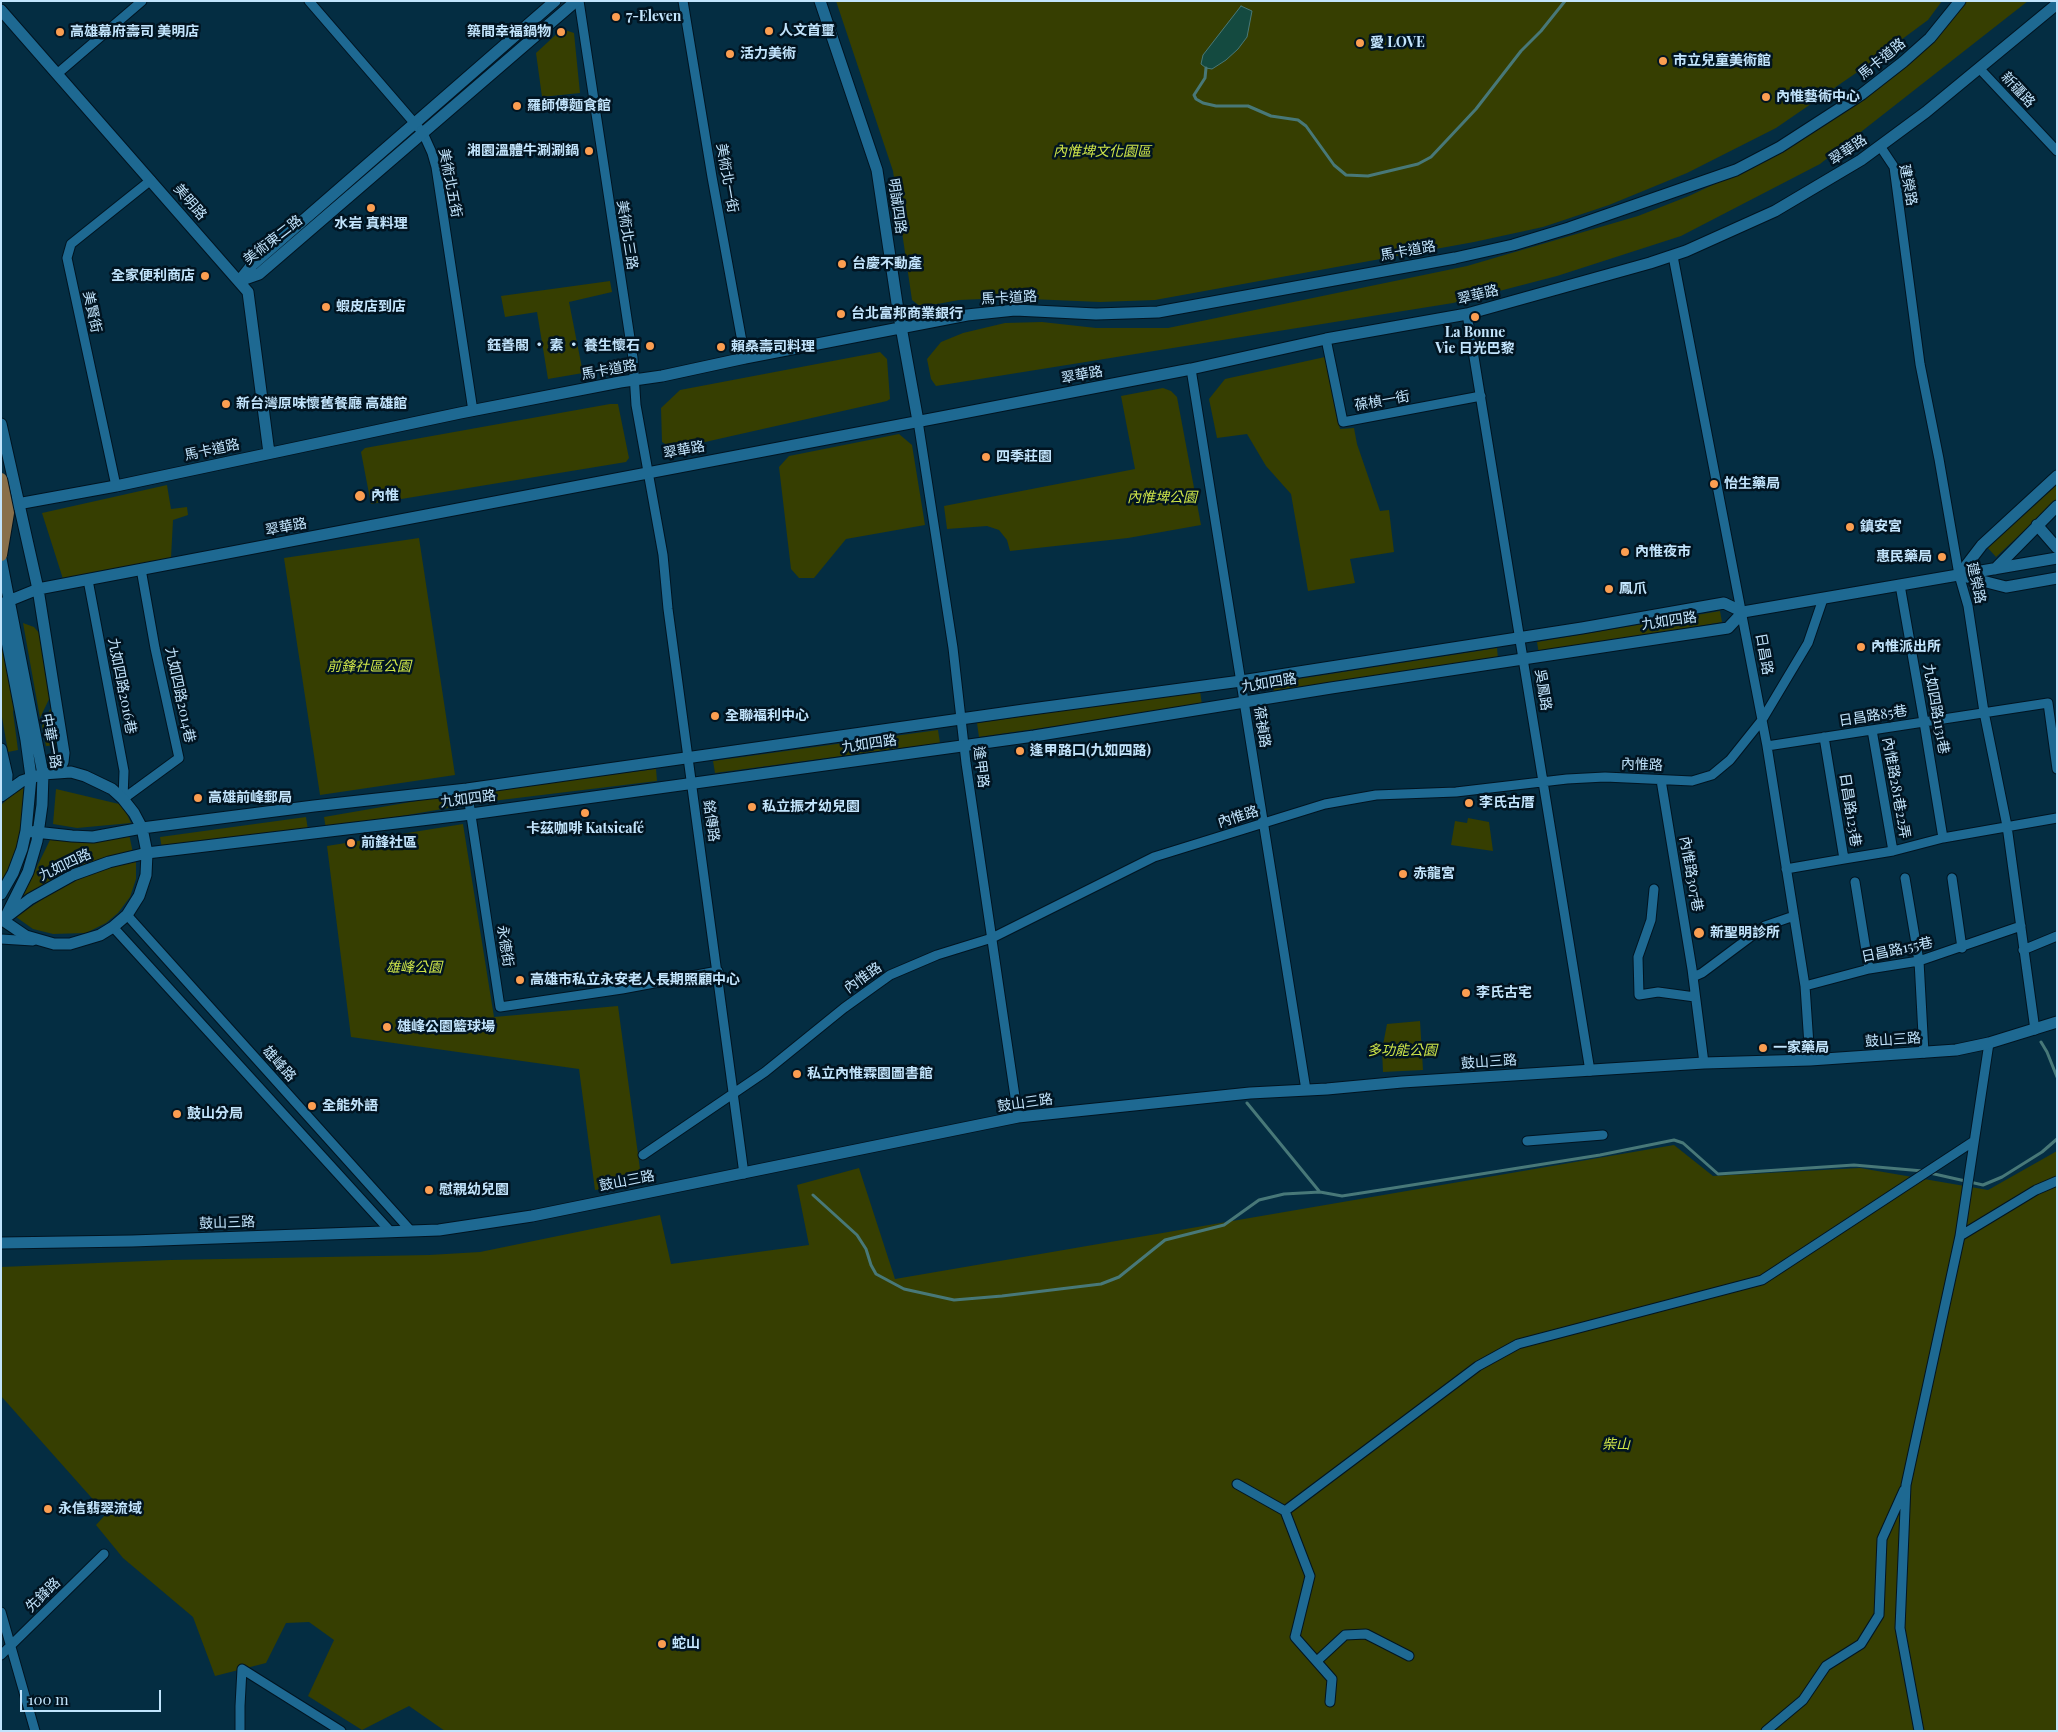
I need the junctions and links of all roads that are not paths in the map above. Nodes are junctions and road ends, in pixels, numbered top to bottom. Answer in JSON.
{"nodes":[{"id":1,"x":142,"y":1,"type":"edge"},
{"id":2,"x":309,"y":1,"type":"edge"},
{"id":3,"x":555,"y":1,"type":"edge"},
{"id":4,"x":577,"y":1,"type":"edge"},
{"id":5,"x":683,"y":1,"type":"edge"},
{"id":6,"x":820,"y":1,"type":"edge"},
{"id":7,"x":1960,"y":1,"type":"edge"},
{"id":8,"x":2057,"y":4,"type":"edge"},
{"id":9,"x":1,"y":10,"type":"edge"},
{"id":10,"x":1979,"y":68,"type":"junction"},
{"id":11,"x":57,"y":74,"type":"junction"},
{"id":12,"x":414,"y":122,"type":"junction"},
{"id":13,"x":423,"y":133,"type":"junction"},
{"id":14,"x":1880,"y":146,"type":"junction"},
{"id":15,"x":2057,"y":152,"type":"edge"},
{"id":16,"x":150,"y":180,"type":"junction"},
{"id":17,"x":1673,"y":256,"type":"junction"},
{"id":18,"x":239,"y":281,"type":"junction"},
{"id":19,"x":1467,"y":314,"type":"junction"},
{"id":20,"x":903,"y":328,"type":"junction"},
{"id":21,"x":1326,"y":339,"type":"junction"},
{"id":22,"x":745,"y":358,"type":"junction"},
{"id":23,"x":1191,"y":369,"type":"junction"},
{"id":24,"x":635,"y":381,"type":"junction"},
{"id":25,"x":1481,"y":396,"type":"junction"},
{"id":26,"x":473,"y":411,"type":"junction"},
{"id":27,"x":918,"y":421,"type":"junction"},
{"id":28,"x":1,"y":424,"type":"edge"},
{"id":29,"x":269,"y":453,"type":"junction"},
{"id":30,"x":648,"y":473,"type":"junction"},
{"id":31,"x":2057,"y":476,"type":"edge"},
{"id":32,"x":1,"y":479,"type":"edge"},
{"id":33,"x":116,"y":486,"type":"junction"},
{"id":34,"x":18,"y":503,"type":"junction"},
{"id":35,"x":2057,"y":506,"type":"edge"},
{"id":36,"x":1,"y":507,"type":"edge"},
{"id":37,"x":2037,"y":525,"type":"junction"},
{"id":38,"x":2057,"y":548,"type":"edge"},
{"id":39,"x":1,"y":557,"type":"edge"},
{"id":40,"x":2057,"y":558,"type":"edge"},
{"id":41,"x":1995,"y":568,"type":"junction"},
{"id":42,"x":142,"y":569,"type":"junction"},
{"id":43,"x":1959,"y":575,"type":"junction"},
{"id":44,"x":2057,"y":578,"type":"edge"},
{"id":45,"x":88,"y":580,"type":"junction"},
{"id":46,"x":1900,"y":585,"type":"junction"},
{"id":47,"x":4,"y":588,"type":"edge"},
{"id":48,"x":38,"y":589,"type":"junction"},
{"id":49,"x":1823,"y":600,"type":"junction"},
{"id":50,"x":5,"y":602,"type":"edge"},
{"id":51,"x":1,"y":610,"type":"edge"},
{"id":52,"x":1743,"y":612,"type":"junction"},
{"id":53,"x":1520,"y":638,"type":"junction"},
{"id":54,"x":1523,"y":659,"type":"junction"},
{"id":55,"x":1241,"y":681,"type":"junction"},
{"id":56,"x":1244,"y":702,"type":"junction"},
{"id":57,"x":2052,"y":702,"type":"edge"},
{"id":58,"x":1984,"y":712,"type":"junction"},
{"id":59,"x":962,"y":719,"type":"junction"},
{"id":60,"x":1762,"y":720,"type":"junction"},
{"id":61,"x":1924,"y":722,"type":"junction"},
{"id":62,"x":1872,"y":730,"type":"junction"},
{"id":63,"x":1824,"y":737,"type":"junction"},
{"id":64,"x":964,"y":746,"type":"junction"},
{"id":65,"x":1767,"y":746,"type":"junction"},
{"id":66,"x":1,"y":749,"type":"edge"},
{"id":67,"x":689,"y":757,"type":"junction"},
{"id":68,"x":2057,"y":769,"type":"edge"},
{"id":69,"x":56,"y":772,"type":"junction"},
{"id":70,"x":43,"y":774,"type":"junction"},
{"id":71,"x":31,"y":778,"type":"junction"},
{"id":72,"x":1661,"y":780,"type":"junction"},
{"id":73,"x":1544,"y":782,"type":"junction"},
{"id":74,"x":693,"y":784,"type":"junction"},
{"id":75,"x":466,"y":789,"type":"junction"},
{"id":76,"x":4,"y":794,"type":"edge"},
{"id":77,"x":123,"y":799,"type":"junction"},
{"id":78,"x":471,"y":814,"type":"junction"},
{"id":79,"x":2057,"y":818,"type":"edge"},
{"id":80,"x":1263,"y":823,"type":"junction"},
{"id":81,"x":2007,"y":826,"type":"junction"},
{"id":82,"x":142,"y":828,"type":"junction"},
{"id":83,"x":26,"y":831,"type":"junction"},
{"id":84,"x":38,"y":833,"type":"junction"},
{"id":85,"x":1943,"y":838,"type":"junction"},
{"id":86,"x":1893,"y":851,"type":"junction"},
{"id":87,"x":147,"y":853,"type":"junction"},
{"id":88,"x":1844,"y":859,"type":"junction"},
{"id":89,"x":1786,"y":869,"type":"junction"},
{"id":90,"x":1904,"y":878,"type":"dead end"},
{"id":91,"x":1952,"y":878,"type":"dead end"},
{"id":92,"x":1855,"y":882,"type":"dead end"},
{"id":93,"x":1654,"y":889,"type":"dead end"},
{"id":94,"x":1,"y":894,"type":"edge"},
{"id":95,"x":126,"y":915,"type":"junction"},
{"id":96,"x":1794,"y":916,"type":"junction"},
{"id":97,"x":2,"y":920,"type":"edge"},
{"id":98,"x":2021,"y":926,"type":"junction"},
{"id":99,"x":113,"y":927,"type":"junction"},
{"id":100,"x":2057,"y":936,"type":"edge"},
{"id":101,"x":992,"y":938,"type":"junction"},
{"id":102,"x":1,"y":939,"type":"edge"},
{"id":103,"x":39,"y":941,"type":"junction"},
{"id":104,"x":1962,"y":948,"type":"junction"},
{"id":105,"x":2023,"y":950,"type":"junction"},
{"id":106,"x":1919,"y":962,"type":"junction"},
{"id":107,"x":1869,"y":969,"type":"junction"},
{"id":108,"x":718,"y":971,"type":"junction"},
{"id":109,"x":1693,"y":977,"type":"junction"},
{"id":110,"x":1805,"y":986,"type":"junction"},
{"id":111,"x":1695,"y":997,"type":"junction"},
{"id":112,"x":2057,"y":1022,"type":"edge"},
{"id":113,"x":2035,"y":1030,"type":"junction"},
{"id":114,"x":1989,"y":1044,"type":"junction"},
{"id":115,"x":1924,"y":1053,"type":"junction"},
{"id":116,"x":1810,"y":1060,"type":"junction"},
{"id":117,"x":1704,"y":1063,"type":"junction"},
{"id":118,"x":1590,"y":1071,"type":"junction"},
{"id":119,"x":1306,"y":1090,"type":"junction"},
{"id":120,"x":734,"y":1094,"type":"junction"},
{"id":121,"x":1018,"y":1117,"type":"junction"},
{"id":122,"x":1603,"y":1135,"type":"dead end"},
{"id":123,"x":1527,"y":1141,"type":"dead end"},
{"id":124,"x":1974,"y":1142,"type":"junction"},
{"id":125,"x":643,"y":1154,"type":"dead end"},
{"id":126,"x":744,"y":1174,"type":"junction"},
{"id":127,"x":2057,"y":1180,"type":"edge"},
{"id":128,"x":411,"y":1231,"type":"junction"},
{"id":129,"x":391,"y":1232,"type":"junction"},
{"id":130,"x":1960,"y":1236,"type":"junction"},
{"id":131,"x":1,"y":1243,"type":"edge"},
{"id":132,"x":1237,"y":1484,"type":"dead end"},
{"id":133,"x":1906,"y":1485,"type":"junction"},
{"id":134,"x":1285,"y":1510,"type":"junction"},
{"id":135,"x":104,"y":1554,"type":"dead end"},
{"id":136,"x":1,"y":1612,"type":"edge"},
{"id":137,"x":10,"y":1646,"type":"junction"},
{"id":138,"x":1,"y":1656,"type":"edge"},
{"id":139,"x":1409,"y":1656,"type":"dead end"},
{"id":140,"x":1317,"y":1661,"type":"junction"},
{"id":141,"x":1330,"y":1702,"type":"dead end"},
{"id":142,"x":35,"y":1731,"type":"edge"},
{"id":143,"x":240,"y":1731,"type":"edge"},
{"id":144,"x":342,"y":1731,"type":"edge"},
{"id":145,"x":1766,"y":1731,"type":"edge"},
{"id":146,"x":1919,"y":1731,"type":"edge"}],
"edges":[{"from":1,"to":11,"type":"street"},
{"from":2,"to":12,"type":"street","name":"美術北五街"},
{"from":3,"to":12,"type":"street","name":"美術東二路"},
{"from":4,"to":13,"type":"street","name":"美術東二路"},
{"from":4,"to":24,"type":"street","name":"美術北三路"},
{"from":5,"to":22,"type":"street","name":"美術北一街"},
{"from":6,"to":20,"type":"street","name":"明誠四路"},
{"from":7,"to":20,"type":"street","name":"馬卡道路"},
{"from":8,"to":10,"type":"street","name":"翠華路"},
{"from":9,"to":11,"type":"street","name":"美明路"},
{"from":10,"to":14,"type":"street","name":"翠華路"},
{"from":10,"to":15,"type":"street","name":"新疆路"},
{"from":11,"to":16,"type":"street","name":"美明路"},
{"from":12,"to":13,"type":"street","name":"美術北五街"},
{"from":12,"to":18,"type":"street","name":"美術東二路"},
{"from":13,"to":18,"type":"street","name":"美術東二路"},
{"from":13,"to":26,"type":"street","name":"美術北五街"},
{"from":14,"to":17,"type":"street","name":"翠華路"},
{"from":14,"to":43,"type":"street","name":"建榮路"},
{"from":16,"to":18,"type":"street","name":"美明路"},
{"from":16,"to":33,"type":"street","name":"美賢街"},
{"from":17,"to":19,"type":"street","name":"翠華路"},
{"from":17,"to":52,"type":"street","name":"日昌路"},
{"from":18,"to":29,"type":"street","name":"美明路"},
{"from":19,"to":21,"type":"street","name":"翠華路"},
{"from":19,"to":25,"type":"street","name":"吳鳳路"},
{"from":20,"to":22,"type":"street","name":"馬卡道路"},
{"from":20,"to":27,"type":"street","name":"明誠四路"},
{"from":21,"to":23,"type":"street","name":"翠華路"},
{"from":21,"to":25,"type":"street","name":"葆楨一街"},
{"from":22,"to":24,"type":"street","name":"馬卡道路"},
{"from":23,"to":27,"type":"street","name":"翠華路"},
{"from":23,"to":55,"type":"street","name":"葆禎路"},
{"from":24,"to":26,"type":"street","name":"馬卡道路"},
{"from":24,"to":30,"type":"street","name":"美術北三路"},
{"from":25,"to":53,"type":"street","name":"吳鳳路"},
{"from":26,"to":29,"type":"street","name":"馬卡道路"},
{"from":27,"to":30,"type":"street","name":"翠華路"},
{"from":27,"to":59,"type":"street","name":"逢甲路"},
{"from":28,"to":34,"type":"street","name":"中華一路"},
{"from":29,"to":33,"type":"street","name":"馬卡道路"},
{"from":30,"to":42,"type":"street","name":"翠華路"},
{"from":30,"to":67,"type":"street","name":"銘傳路"},
{"from":31,"to":43,"type":"street"},
{"from":32,"to":39,"type":"main road","bridge":true},
{"from":33,"to":34,"type":"street","name":"馬卡道路"},
{"from":34,"to":36,"type":"street","name":"馬卡道路"},
{"from":34,"to":48,"type":"street","name":"中華一路"},
{"from":35,"to":37,"type":"street"},
{"from":37,"to":38,"type":"street"},
{"from":37,"to":41,"type":"street"},
{"from":39,"to":47,"type":"street","name":"中華一路"},
{"from":40,"to":41,"type":"street","name":"九如四路"},
{"from":41,"to":43,"type":"street","name":"九如四路"},
{"from":42,"to":45,"type":"street","name":"翠華路"},
{"from":42,"to":77,"type":"street","name":"九如四路2014巷"},
{"from":43,"to":44,"type":"street","name":"九如四路"},
{"from":43,"to":46,"type":"street","name":"九如四路"},
{"from":43,"to":58,"type":"street","name":"建榮路"},
{"from":45,"to":48,"type":"street","name":"翠華路"},
{"from":45,"to":77,"type":"street","name":"九如四路2016巷"},
{"from":46,"to":49,"type":"street","name":"九如四路"},
{"from":46,"to":61,"type":"street","name":"九如四路1131巷"},
{"from":47,"to":48,"type":"street","name":"翠華路"},
{"from":47,"to":50,"type":"street","name":"中華一路"},
{"from":48,"to":50,"type":"street","name":"翠華路"},
{"from":48,"to":69,"type":"street","name":"中華一路"},
{"from":49,"to":52,"type":"street","name":"九如四路"},
{"from":49,"to":60,"type":"street","name":"內惟路"},
{"from":50,"to":70,"type":"street","name":"中華一路"},
{"from":51,"to":71,"type":"street","name":"中華一路"},
{"from":52,"to":53,"type":"street","name":"九如四路"},
{"from":52,"to":54,"type":"street","name":"九如四路"},
{"from":52,"to":60,"type":"street","name":"日昌路"},
{"from":53,"to":54,"type":"street","name":"吳鳳路"},
{"from":53,"to":55,"type":"street","name":"九如四路"},
{"from":54,"to":56,"type":"street","name":"九如四路"},
{"from":54,"to":73,"type":"street","name":"吳鳳路"},
{"from":55,"to":56,"type":"street","name":"葆禎路"},
{"from":55,"to":59,"type":"street","name":"九如四路"},
{"from":56,"to":64,"type":"street","name":"九如四路"},
{"from":56,"to":80,"type":"street","name":"葆禎路"},
{"from":57,"to":58,"type":"street","name":"日昌路85巷"},
{"from":57,"to":68,"type":"street"},
{"from":58,"to":61,"type":"street","name":"日昌路85巷"},
{"from":58,"to":81,"type":"street","name":"建榮路"},
{"from":59,"to":64,"type":"street","name":"逢甲路"},
{"from":59,"to":67,"type":"street","name":"九如四路"},
{"from":60,"to":65,"type":"street","name":"日昌路"},
{"from":60,"to":72,"type":"street","name":"內惟路"},
{"from":61,"to":62,"type":"street","name":"日昌路85巷"},
{"from":61,"to":85,"type":"street","name":"九如四路1131巷"},
{"from":62,"to":63,"type":"street","name":"日昌路85巷"},
{"from":62,"to":86,"type":"street","name":"內惟路281巷22弄"},
{"from":63,"to":65,"type":"street","name":"日昌路85巷"},
{"from":63,"to":88,"type":"street","name":"日昌路123巷"},
{"from":64,"to":74,"type":"street","name":"九如四路"},
{"from":64,"to":101,"type":"street","name":"逢甲路"},
{"from":65,"to":89,"type":"street","name":"日昌路"},
{"from":66,"to":76,"type":"street"},
{"from":67,"to":74,"type":"street","name":"銘傳路"},
{"from":67,"to":75,"type":"street","name":"九如四路"},
{"from":69,"to":70,"type":"street"},
{"from":69,"to":77,"type":"street"},
{"from":70,"to":71,"type":"street"},
{"from":70,"to":84,"type":"street","name":"中華一路"},
{"from":71,"to":76,"type":"street"},
{"from":71,"to":83,"type":"street","name":"中華一路"},
{"from":72,"to":73,"type":"street","name":"內惟路"},
{"from":72,"to":109,"type":"street","name":"內惟路307巷"},
{"from":73,"to":80,"type":"street","name":"內惟路"},
{"from":73,"to":118,"type":"street","name":"吳鳳路"},
{"from":74,"to":78,"type":"street","name":"九如四路"},
{"from":74,"to":108,"type":"street","name":"銘傳路"},
{"from":75,"to":78,"type":"street","name":"永德街"},
{"from":75,"to":82,"type":"street","name":"九如四路"},
{"from":77,"to":82,"type":"street"},
{"from":78,"to":87,"type":"street","name":"九如四路"},
{"from":78,"to":108,"type":"street","name":"永德街"},
{"from":79,"to":81,"type":"street"},
{"from":80,"to":101,"type":"street","name":"內惟路"},
{"from":80,"to":119,"type":"street","name":"葆禎路"},
{"from":81,"to":85,"type":"street"},
{"from":81,"to":98,"type":"street","name":"建榮路"},
{"from":82,"to":84,"type":"street","name":"九如四路"},
{"from":82,"to":87,"type":"street"},
{"from":83,"to":84,"type":"street","name":"九如四路"},
{"from":83,"to":94,"type":"street","name":"中華一路"},
{"from":84,"to":97,"type":"street","name":"中華一路"},
{"from":85,"to":86,"type":"street"},
{"from":86,"to":88,"type":"street"},
{"from":87,"to":95,"type":"street"},
{"from":87,"to":97,"type":"street","name":"九如四路"},
{"from":88,"to":89,"type":"street","name":"日昌路123巷"},
{"from":89,"to":96,"type":"street","name":"日昌路"},
{"from":90,"to":106,"type":"street"},
{"from":91,"to":104,"type":"street"},
{"from":92,"to":107,"type":"street"},
{"from":93,"to":111,"type":"street"},
{"from":95,"to":99,"type":"street"},
{"from":95,"to":128,"type":"street","name":"雄峰路"},
{"from":96,"to":109,"type":"street"},
{"from":96,"to":110,"type":"street","name":"日昌路"},
{"from":97,"to":103,"type":"street"},
{"from":98,"to":104,"type":"street","name":"日昌路155巷"},
{"from":98,"to":105,"type":"street","name":"建榮路"},
{"from":99,"to":103,"type":"street"},
{"from":99,"to":129,"type":"street"},
{"from":100,"to":105,"type":"street"},
{"from":101,"to":120,"type":"street","name":"內惟路"},
{"from":101,"to":121,"type":"street","name":"逢甲路"},
{"from":102,"to":103,"type":"street"},
{"from":104,"to":106,"type":"street","name":"日昌路155巷"},
{"from":105,"to":113,"type":"street","name":"建榮路"},
{"from":106,"to":107,"type":"street","name":"日昌路155巷"},
{"from":106,"to":115,"type":"street"},
{"from":107,"to":110,"type":"street","name":"日昌路155巷"},
{"from":108,"to":120,"type":"street","name":"銘傳路"},
{"from":109,"to":111,"type":"street","name":"內惟路307巷"},
{"from":110,"to":116,"type":"street","name":"日昌路"},
{"from":111,"to":117,"type":"street","name":"內惟路307巷"},
{"from":112,"to":113,"type":"street","name":"鼓山三路"},
{"from":113,"to":114,"type":"street","name":"鼓山三路"},
{"from":114,"to":115,"type":"street","name":"鼓山三路"},
{"from":114,"to":124,"type":"street"},
{"from":115,"to":116,"type":"street","name":"鼓山三路"},
{"from":116,"to":117,"type":"street","name":"鼓山三路"},
{"from":117,"to":118,"type":"street","name":"鼓山三路"},
{"from":118,"to":119,"type":"street","name":"鼓山三路"},
{"from":119,"to":121,"type":"street","name":"鼓山三路"},
{"from":120,"to":125,"type":"street","name":"內惟路"},
{"from":120,"to":126,"type":"street","name":"銘傳路"},
{"from":121,"to":126,"type":"street","name":"鼓山三路"},
{"from":122,"to":123,"type":"street"},
{"from":124,"to":130,"type":"street"},
{"from":124,"to":134,"type":"street"},
{"from":126,"to":128,"type":"street","name":"鼓山三路"},
{"from":127,"to":130,"type":"street"},
{"from":128,"to":129,"type":"street","name":"鼓山三路"},
{"from":129,"to":131,"type":"street","name":"鼓山三路"},
{"from":130,"to":133,"type":"street"},
{"from":132,"to":134,"type":"street"},
{"from":133,"to":145,"type":"street"},
{"from":133,"to":146,"type":"street"},
{"from":134,"to":140,"type":"street"},
{"from":135,"to":137,"type":"street","name":"先鋒路"},
{"from":136,"to":137,"type":"street"},
{"from":137,"to":138,"type":"street","name":"先鋒路"},
{"from":137,"to":142,"type":"street"},
{"from":139,"to":140,"type":"street"},
{"from":140,"to":141,"type":"street"},
{"from":143,"to":144,"type":"street"}]}
